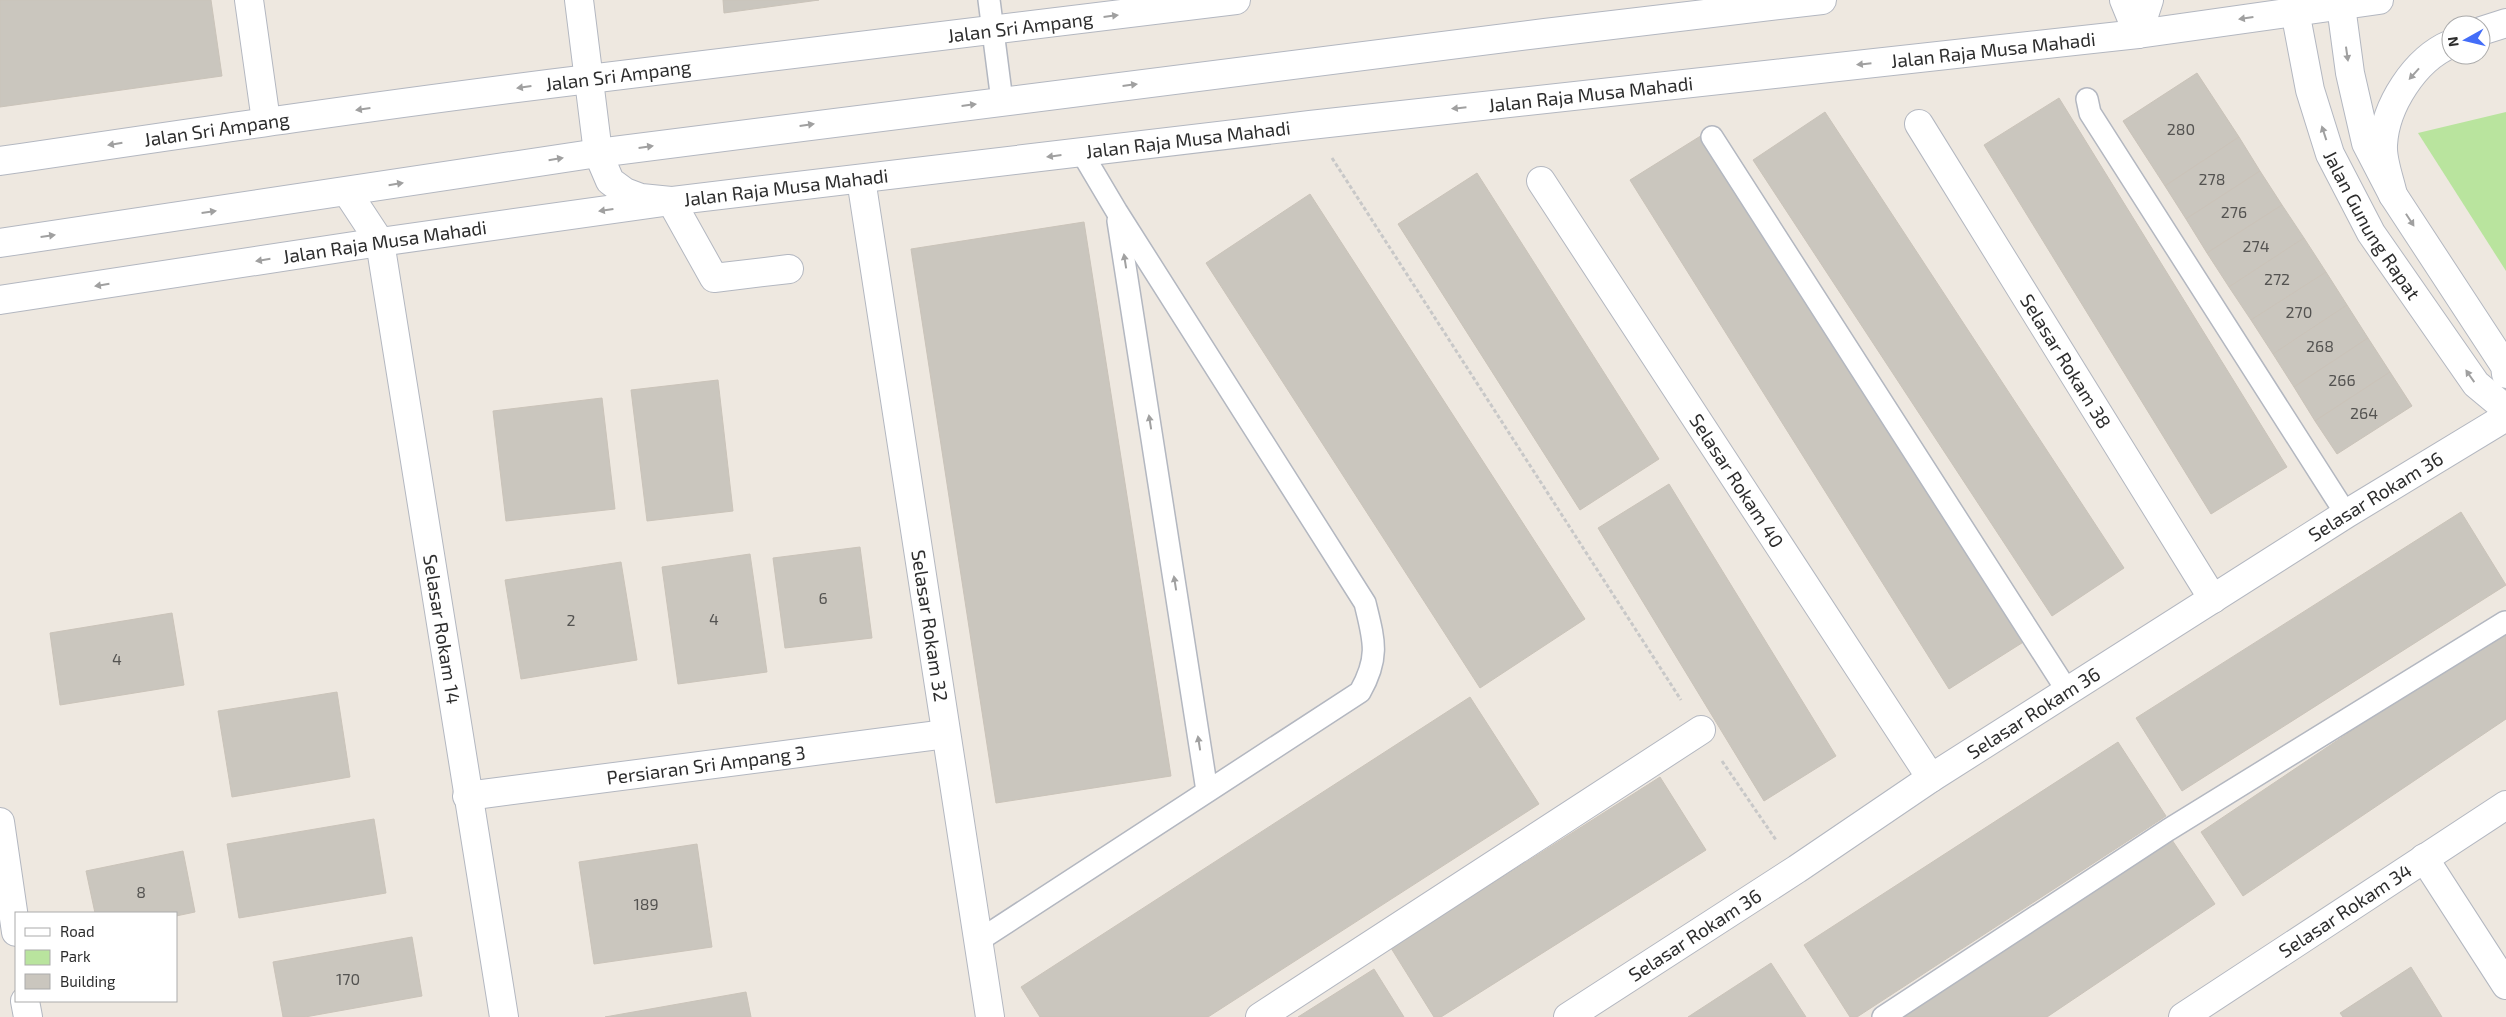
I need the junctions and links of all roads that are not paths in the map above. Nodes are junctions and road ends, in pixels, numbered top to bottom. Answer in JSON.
{"nodes":[{"id":1,"x":249,"y":0,"type":"edge"},
{"id":2,"x":579,"y":0,"type":"edge"},
{"id":3,"x":989,"y":0,"type":"edge"},
{"id":4,"x":1236,"y":0,"type":"edge"},
{"id":5,"x":1822,"y":0,"type":"edge"},
{"id":6,"x":2124,"y":0,"type":"edge"},
{"id":7,"x":2149,"y":0,"type":"edge"},
{"id":8,"x":2379,"y":0,"type":"edge"},
{"id":9,"x":2338,"y":3,"type":"edge"},
{"id":10,"x":2299,"y":6,"type":"edge"},
{"id":11,"x":2506,"y":23,"type":"edge"},
{"id":12,"x":2491,"y":28,"type":"edge"},
{"id":13,"x":993,"y":32,"type":"junction"},
{"id":14,"x":2138,"y":34,"type":"junction"},
{"id":15,"x":2441,"y":48,"type":"edge"},
{"id":16,"x":590,"y":79,"type":"junction"},
{"id":17,"x":2087,"y":99,"type":"dead end"},
{"id":18,"x":1002,"y":101,"type":"junction"},
{"id":19,"x":266,"y":121,"type":"junction"},
{"id":20,"x":1919,"y":124,"type":"dead end"},
{"id":21,"x":1712,"y":137,"type":"dead end"},
{"id":22,"x":598,"y":153,"type":"junction"},
{"id":23,"x":1082,"y":153,"type":"junction"},
{"id":24,"x":0,"y":161,"type":"edge"},
{"id":25,"x":861,"y":179,"type":"junction"},
{"id":26,"x":1541,"y":181,"type":"dead end"},
{"id":27,"x":347,"y":192,"type":"junction"},
{"id":28,"x":2393,"y":195,"type":"junction"},
{"id":29,"x":671,"y":201,"type":"junction"},
{"id":30,"x":1117,"y":212,"type":"junction"},
{"id":31,"x":380,"y":242,"type":"junction"},
{"id":32,"x":0,"y":243,"type":"edge"},
{"id":33,"x":790,"y":269,"type":"dead end"},
{"id":34,"x":0,"y":300,"type":"edge"},
{"id":35,"x":2506,"y":374,"type":"edge"},
{"id":36,"x":2506,"y":409,"type":"edge"},
{"id":37,"x":2506,"y":417,"type":"edge"},
{"id":38,"x":2346,"y":514,"type":"junction"},
{"id":39,"x":2213,"y":599,"type":"junction"},
{"id":40,"x":2505,"y":622,"type":"dead end"},
{"id":41,"x":2068,"y":692,"type":"junction"},
{"id":42,"x":1701,"y":730,"type":"road end"},
{"id":43,"x":946,"y":734,"type":"junction"},
{"id":44,"x":1932,"y":778,"type":"junction"},
{"id":45,"x":1207,"y":791,"type":"junction"},
{"id":46,"x":467,"y":796,"type":"junction"},
{"id":47,"x":2506,"y":805,"type":"edge"},
{"id":48,"x":0,"y":822,"type":"edge"},
{"id":49,"x":2424,"y":858,"type":"junction"},
{"id":50,"x":15,"y":925,"type":"edge"},
{"id":51,"x":978,"y":941,"type":"junction"},
{"id":52,"x":2506,"y":984,"type":"edge"},
{"id":53,"x":25,"y":1002,"type":"edge"},
{"id":54,"x":28,"y":1017,"type":"edge"},
{"id":55,"x":504,"y":1017,"type":"edge"},
{"id":56,"x":990,"y":1017,"type":"edge"},
{"id":57,"x":1260,"y":1017,"type":"edge"},
{"id":58,"x":1568,"y":1017,"type":"edge"},
{"id":59,"x":1883,"y":1017,"type":"edge"},
{"id":60,"x":2183,"y":1017,"type":"edge"}],
"edges":[{"from":1,"to":19,"type":"street"},
{"from":2,"to":16,"type":"street"},
{"from":3,"to":13,"type":"lane"},
{"from":13,"to":4,"type":"street","name":"Jalan Sri Ampang","one_way":true},
{"from":18,"to":5,"type":"street","one_way":true},
{"from":6,"to":14,"type":"street"},
{"from":7,"to":14,"type":"street"},
{"from":8,"to":9,"type":"street","name":"Jalan Raja Musa Mahadi"},
{"from":9,"to":10,"type":"street","name":"Jalan Raja Musa Mahadi"},
{"from":9,"to":28,"type":"street","name":"Jalan Gunung Rapat","one_way":true},
{"from":10,"to":14,"type":"street","name":"Jalan Raja Musa Mahadi","one_way":true},
{"from":36,"to":10,"type":"street","name":"Jalan Gunung Rapat","one_way":true},
{"from":11,"to":12,"type":"street"},
{"from":13,"to":16,"type":"street","name":"Jalan Sri Ampang"},
{"from":13,"to":18,"type":"lane"},
{"from":14,"to":23,"type":"street","name":"Jalan Raja Musa Mahadi","one_way":true},
{"from":15,"to":28,"type":"street","one_way":true},
{"from":16,"to":19,"type":"street","name":"Jalan Sri Ampang","one_way":true},
{"from":16,"to":22,"type":"street"},
{"from":17,"to":38,"type":"lane"},
{"from":22,"to":18,"type":"street","one_way":true},
{"from":19,"to":24,"type":"street","name":"Jalan Sri Ampang","one_way":true},
{"from":20,"to":39,"type":"street","name":"Selasar Rokam 38"},
{"from":21,"to":41,"type":"lane"},
{"from":27,"to":22,"type":"street","one_way":true},
{"from":22,"to":29,"type":"street"},
{"from":23,"to":25,"type":"street","name":"Jalan Raja Musa Mahadi","one_way":true},
{"from":23,"to":30,"type":"lane"},
{"from":25,"to":29,"type":"street","name":"Jalan Raja Musa Mahadi"},
{"from":25,"to":43,"type":"street","name":"Selasar Rokam 32"},
{"from":26,"to":44,"type":"street","name":"Selasar Rokam 40"},
{"from":27,"to":31,"type":"street"},
{"from":32,"to":27,"type":"street","one_way":true},
{"from":28,"to":35,"type":"street","name":"Jalan Gunung Rapat","one_way":true},
{"from":29,"to":31,"type":"street","name":"Jalan Raja Musa Mahadi","one_way":true},
{"from":29,"to":33,"type":"street"},
{"from":45,"to":30,"type":"lane","one_way":true},
{"from":30,"to":45,"type":"lane"},
{"from":31,"to":34,"type":"street","name":"Jalan Raja Musa Mahadi","one_way":true},
{"from":31,"to":46,"type":"street","name":"Selasar Rokam 14"},
{"from":37,"to":38,"type":"street","name":"Selasar Rokam 36"},
{"from":38,"to":39,"type":"street","name":"Selasar Rokam 36"},
{"from":39,"to":41,"type":"street","name":"Selasar Rokam 36"},
{"from":40,"to":59,"type":"lane"},
{"from":41,"to":44,"type":"street","name":"Selasar Rokam 36"},
{"from":42,"to":57,"type":"street"},
{"from":43,"to":46,"type":"street","name":"Persiaran Sri Ampang 3"},
{"from":43,"to":51,"type":"street","name":"Selasar Rokam 32"},
{"from":44,"to":58,"type":"street","name":"Selasar Rokam 36"},
{"from":45,"to":51,"type":"lane"},
{"from":46,"to":55,"type":"street","name":"Selasar Rokam 14"},
{"from":47,"to":49,"type":"street","name":"Selasar Rokam 34"},
{"from":48,"to":50,"type":"street"},
{"from":49,"to":52,"type":"street"},
{"from":49,"to":60,"type":"street","name":"Selasar Rokam 34"},
{"from":51,"to":56,"type":"street","name":"Selasar Rokam 32"},
{"from":53,"to":54,"type":"street"}]}
